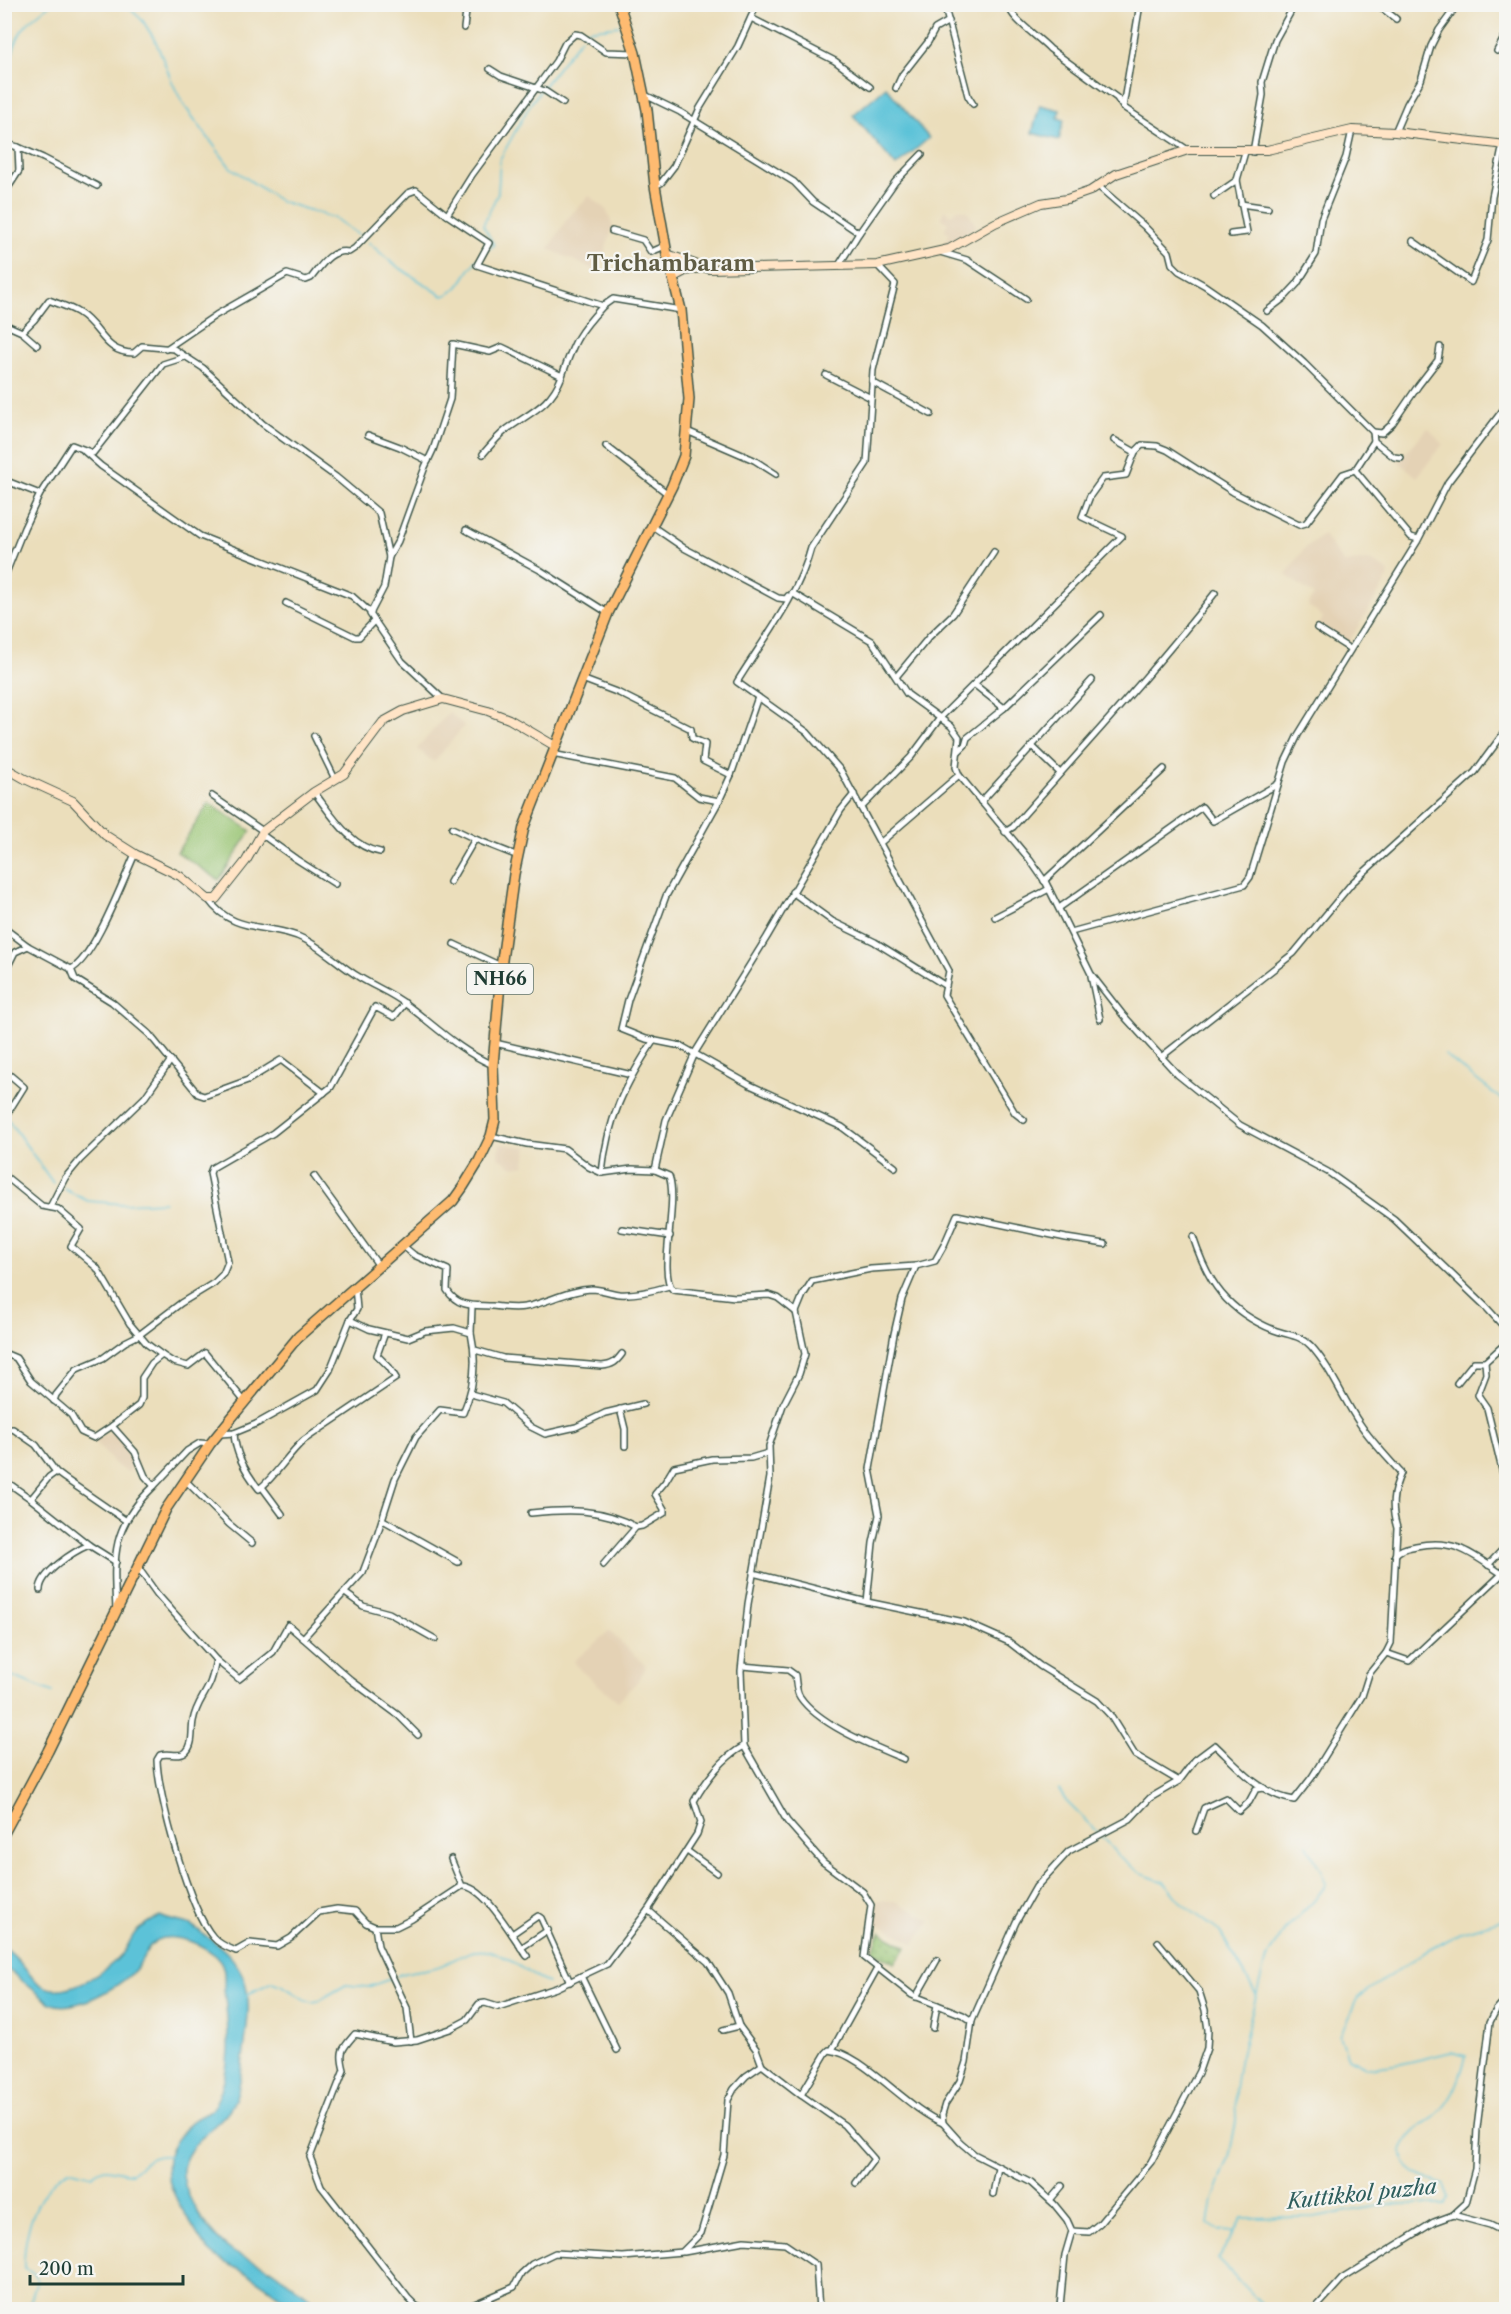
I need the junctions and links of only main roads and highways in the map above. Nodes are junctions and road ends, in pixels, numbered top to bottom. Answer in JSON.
{"nodes":[{"id":1,"x":619,"y":4,"type":"edge"},
{"id":2,"x":1505,"y":145,"type":"edge"},
{"id":3,"x":666,"y":250,"type":"junction"},
{"id":4,"x":709,"y":269,"type":"junction"},
{"id":5,"x":672,"y":278,"type":"junction"},
{"id":6,"x":553,"y":750,"type":"junction"},
{"id":7,"x":4,"y":767,"type":"edge"},
{"id":8,"x":4,"y":1833,"type":"edge"}],
"edges":[{"from":1,"to":3,"type":"highway","number":"NH66"},
{"from":2,"to":4,"type":"main road"},
{"from":3,"to":4,"type":"main road"},
{"from":3,"to":5,"type":"highway","number":"NH66"},
{"from":4,"to":5,"type":"main road"},
{"from":5,"to":6,"type":"highway","number":"NH66"},
{"from":6,"to":7,"type":"main road"},
{"from":6,"to":8,"type":"highway","number":"NH66"}]}
